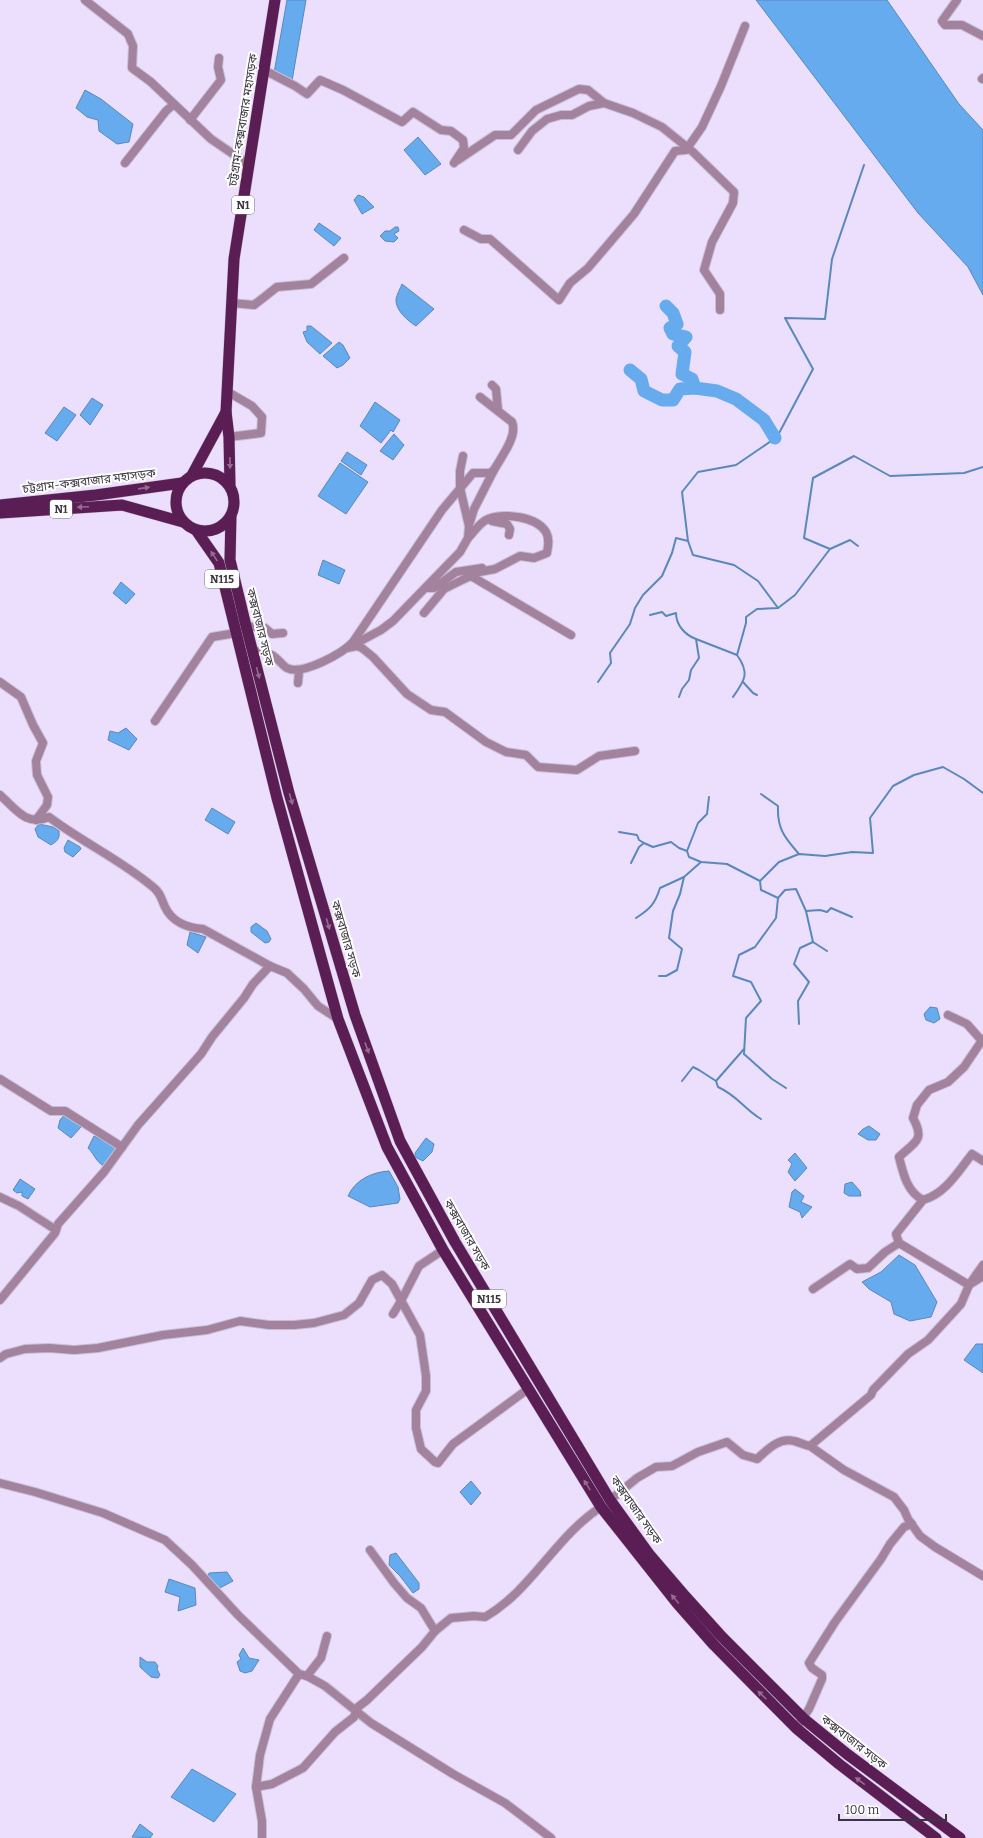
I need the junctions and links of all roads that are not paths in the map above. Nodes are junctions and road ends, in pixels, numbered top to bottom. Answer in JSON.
{"nodes":[{"id":1,"x":85,"y":0,"type":"edge"},
{"id":2,"x":275,"y":0,"type":"edge"},
{"id":3,"x":957,"y":0,"type":"edge"},
{"id":4,"x":745,"y":26,"type":"dead end"},
{"id":5,"x":983,"y":36,"type":"edge"},
{"id":6,"x":219,"y":58,"type":"dead end"},
{"id":7,"x":264,"y":70,"type":"junction"},
{"id":8,"x":604,"y":103,"type":"junction"},
{"id":9,"x":173,"y":105,"type":"junction"},
{"id":10,"x":190,"y":120,"type":"junction"},
{"id":11,"x":688,"y":147,"type":"junction"},
{"id":12,"x":518,"y":150,"type":"dead end"},
{"id":13,"x":125,"y":163,"type":"dead end"},
{"id":14,"x":249,"y":165,"type":"junction"},
{"id":15,"x":464,"y":230,"type":"dead end"},
{"id":16,"x":344,"y":258,"type":"dead end"},
{"id":17,"x":231,"y":303,"type":"junction"},
{"id":18,"x":720,"y":310,"type":"dead end"},
{"id":19,"x":492,"y":385,"type":"dead end"},
{"id":20,"x":228,"y":392,"type":"junction"},
{"id":21,"x":480,"y":397,"type":"dead end"},
{"id":22,"x":498,"y":410,"type":"junction"},
{"id":23,"x":226,"y":412,"type":"junction"},
{"id":24,"x":229,"y":437,"type":"junction"},
{"id":25,"x":463,"y":456,"type":"dead end"},
{"id":26,"x":494,"y":470,"type":"junction"},
{"id":27,"x":192,"y":475,"type":"junction"},
{"id":28,"x":182,"y":483,"type":"junction"},
{"id":29,"x":230,"y":486,"type":"junction"},
{"id":30,"x":460,"y":488,"type":"junction"},
{"id":31,"x":0,"y":505,"type":"edge"},
{"id":32,"x":0,"y":513,"type":"edge"},
{"id":33,"x":231,"y":515,"type":"junction"},
{"id":34,"x":485,"y":520,"type":"junction"},
{"id":35,"x":183,"y":522,"type":"junction"},
{"id":36,"x":469,"y":526,"type":"junction"},
{"id":37,"x":196,"y":530,"type":"junction"},
{"id":38,"x":509,"y":535,"type":"dead end"},
{"id":39,"x":468,"y":538,"type":"junction"},
{"id":40,"x":515,"y":559,"type":"junction"},
{"id":41,"x":471,"y":576,"type":"junction"},
{"id":42,"x":426,"y":588,"type":"junction"},
{"id":43,"x":424,"y":613,"type":"dead end"},
{"id":44,"x":246,"y":626,"type":"junction"},
{"id":45,"x":283,"y":632,"type":"dead end"},
{"id":46,"x":236,"y":633,"type":"junction"},
{"id":47,"x":571,"y":634,"type":"dead end"},
{"id":48,"x":347,"y":648,"type":"junction"},
{"id":49,"x":253,"y":651,"type":"junction"},
{"id":50,"x":299,"y":670,"type":"junction"},
{"id":51,"x":0,"y":682,"type":"edge"},
{"id":52,"x":298,"y":683,"type":"dead end"},
{"id":53,"x":155,"y":721,"type":"dead end"},
{"id":54,"x":635,"y":751,"type":"dead end"},
{"id":55,"x":0,"y":795,"type":"edge"},
{"id":56,"x":36,"y":820,"type":"junction"},
{"id":57,"x":270,"y":966,"type":"junction"},
{"id":58,"x":948,"y":1015,"type":"dead end"},
{"id":59,"x":338,"y":1019,"type":"junction"},
{"id":60,"x":983,"y":1041,"type":"edge"},
{"id":61,"x":0,"y":1078,"type":"edge"},
{"id":62,"x":122,"y":1147,"type":"junction"},
{"id":63,"x":983,"y":1161,"type":"edge"},
{"id":64,"x":0,"y":1197,"type":"edge"},
{"id":65,"x":923,"y":1200,"type":"junction"},
{"id":66,"x":56,"y":1230,"type":"junction"},
{"id":67,"x":899,"y":1243,"type":"junction"},
{"id":68,"x":443,"y":1250,"type":"junction"},
{"id":69,"x":983,"y":1265,"type":"edge"},
{"id":70,"x":983,"y":1276,"type":"edge"},
{"id":71,"x":969,"y":1285,"type":"junction"},
{"id":72,"x":813,"y":1289,"type":"dead end"},
{"id":73,"x":0,"y":1300,"type":"edge"},
{"id":74,"x":401,"y":1301,"type":"junction"},
{"id":75,"x":393,"y":1314,"type":"dead end"},
{"id":76,"x":0,"y":1358,"type":"edge"},
{"id":77,"x":528,"y":1389,"type":"junction"},
{"id":78,"x":810,"y":1446,"type":"junction"},
{"id":79,"x":0,"y":1483,"type":"edge"},
{"id":80,"x":610,"y":1500,"type":"junction"},
{"id":81,"x":601,"y":1506,"type":"junction"},
{"id":82,"x":912,"y":1524,"type":"junction"},
{"id":83,"x":370,"y":1550,"type":"dead end"},
{"id":84,"x":983,"y":1576,"type":"edge"},
{"id":85,"x":435,"y":1631,"type":"junction"},
{"id":86,"x":327,"y":1636,"type":"dead end"},
{"id":87,"x":303,"y":1675,"type":"junction"},
{"id":88,"x":357,"y":1713,"type":"junction"},
{"id":89,"x":804,"y":1719,"type":"junction"},
{"id":90,"x":796,"y":1728,"type":"junction"},
{"id":91,"x":256,"y":1787,"type":"junction"},
{"id":92,"x":262,"y":1838,"type":"edge"},
{"id":93,"x":551,"y":1838,"type":"edge"},
{"id":94,"x":936,"y":1838,"type":"edge"},
{"id":95,"x":960,"y":1838,"type":"edge"}],
"edges":[{"from":1,"to":9,"type":"street"},
{"from":2,"to":7,"type":"highway","name":"চট্টগ্রাম-কক্সবাজার মহাসড়ক","number":"N1"},
{"from":3,"to":5,"type":"street"},
{"from":4,"to":11,"type":"street"},
{"from":6,"to":10,"type":"street"},
{"from":7,"to":8,"type":"street"},
{"from":7,"to":14,"type":"highway","name":"চট্টগ্রাম-কক্সবাজার মহাসড়ক","number":"N1"},
{"from":8,"to":11,"type":"street"},
{"from":8,"to":12,"type":"street"},
{"from":9,"to":10,"type":"street"},
{"from":9,"to":13,"type":"street"},
{"from":10,"to":14,"type":"street"},
{"from":11,"to":15,"type":"street"},
{"from":11,"to":18,"type":"street"},
{"from":14,"to":17,"type":"highway","name":"চট্টগ্রাম-কক্সবাজার মহাসড়ক","number":"N1"},
{"from":16,"to":17,"type":"street"},
{"from":17,"to":20,"type":"highway","name":"চট্টগ্রাম-কক্সবাজার মহাসড়ক","number":"N1"},
{"from":19,"to":22,"type":"street"},
{"from":20,"to":23,"type":"highway","name":"চট্টগ্রাম-কক্সবাজার মহাসড়ক","number":"N1"},
{"from":20,"to":24,"type":"street"},
{"from":21,"to":22,"type":"street"},
{"from":22,"to":26,"type":"street"},
{"from":23,"to":24,"type":"highway","name":"চট্টগ্রাম-কক্সবাজার মহাসড়ক","number":"N1"},
{"from":23,"to":27,"type":"highway","name":"চট্টগ্রাম-কক্সবাজার মহাসড়ক","number":"N1"},
{"from":24,"to":29,"type":"highway","name":"চট্টগ্রাম-কক্সবাজার মহাসড়ক","number":"N1","one_way":true},
{"from":25,"to":30,"type":"street"},
{"from":26,"to":30,"type":"street"},
{"from":26,"to":36,"type":"street"},
{"from":27,"to":28,"type":"highway"},
{"from":27,"to":29,"type":"highway"},
{"from":31,"to":28,"type":"highway","name":"চট্টগ্রাম-কক্সবাজার মহাসড়ক","number":"N1","one_way":true},
{"from":28,"to":35,"type":"highway"},
{"from":29,"to":33,"type":"highway"},
{"from":30,"to":36,"type":"street"},
{"from":30,"to":48,"type":"street"},
{"from":35,"to":32,"type":"highway","name":"চট্টগ্রাম-কক্সবাজার মহাসড়ক","number":"N1","one_way":true},
{"from":33,"to":37,"type":"highway"},
{"from":33,"to":44,"type":"highway","name":"কক্সবাজার সড়ক","number":"N115"},
{"from":34,"to":38,"type":"street"},
{"from":34,"to":39,"type":"street"},
{"from":34,"to":40,"type":"street"},
{"from":35,"to":37,"type":"highway"},
{"from":36,"to":39,"type":"street"},
{"from":46,"to":37,"type":"highway","name":"কক্সবাজার সড়ক","number":"N115","one_way":true},
{"from":39,"to":42,"type":"street"},
{"from":40,"to":41,"type":"street"},
{"from":40,"to":42,"type":"street"},
{"from":41,"to":43,"type":"street"},
{"from":41,"to":47,"type":"street"},
{"from":42,"to":48,"type":"street"},
{"from":44,"to":45,"type":"street"},
{"from":44,"to":49,"type":"highway","name":"কক্সবাজার সড়ক","number":"N115"},
{"from":46,"to":53,"type":"street"},
{"from":46,"to":59,"type":"highway","name":"কক্সবাজার সড়ক","number":"N115"},
{"from":48,"to":50,"type":"street"},
{"from":48,"to":54,"type":"street"},
{"from":49,"to":50,"type":"street"},
{"from":49,"to":80,"type":"highway","name":"কক্সবাজার সড়ক","number":"N115","one_way":true},
{"from":50,"to":52,"type":"street"},
{"from":51,"to":56,"type":"street"},
{"from":55,"to":56,"type":"street"},
{"from":56,"to":57,"type":"street"},
{"from":57,"to":59,"type":"street"},
{"from":57,"to":62,"type":"street"},
{"from":58,"to":60,"type":"street"},
{"from":59,"to":68,"type":"highway","name":"কক্সবাজার সড়ক","number":"N115"},
{"from":60,"to":65,"type":"street"},
{"from":61,"to":62,"type":"street"},
{"from":62,"to":66,"type":"street"},
{"from":63,"to":65,"type":"street"},
{"from":64,"to":66,"type":"street"},
{"from":65,"to":67,"type":"street"},
{"from":66,"to":73,"type":"street"},
{"from":67,"to":71,"type":"street"},
{"from":67,"to":72,"type":"street"},
{"from":68,"to":74,"type":"street"},
{"from":68,"to":77,"type":"highway","name":"কক্সবাজার সড়ক","number":"N115"},
{"from":69,"to":71,"type":"street"},
{"from":70,"to":71,"type":"street"},
{"from":71,"to":78,"type":"street"},
{"from":74,"to":75,"type":"street"},
{"from":74,"to":76,"type":"street"},
{"from":74,"to":77,"type":"street"},
{"from":81,"to":77,"type":"highway","name":"কক্সবাজার সড়ক","number":"N115","one_way":true},
{"from":78,"to":80,"type":"street"},
{"from":78,"to":82,"type":"street"},
{"from":79,"to":87,"type":"street"},
{"from":80,"to":89,"type":"highway","name":"কক্সবাজার সড়ক","number":"N115"},
{"from":81,"to":85,"type":"street"},
{"from":90,"to":81,"type":"highway","name":"কক্সবাজার সড়ক","number":"N115","one_way":true},
{"from":82,"to":84,"type":"street"},
{"from":82,"to":89,"type":"street"},
{"from":83,"to":85,"type":"street"},
{"from":85,"to":88,"type":"street"},
{"from":86,"to":87,"type":"street"},
{"from":87,"to":88,"type":"street"},
{"from":87,"to":91,"type":"street"},
{"from":88,"to":91,"type":"street"},
{"from":88,"to":93,"type":"street"},
{"from":89,"to":90,"type":"street"},
{"from":89,"to":95,"type":"highway","name":"কক্সবাজার সড়ক","number":"N115"},
{"from":94,"to":90,"type":"highway","name":"কক্সবাজার সড়ক","number":"N115","one_way":true},
{"from":91,"to":92,"type":"street"}]}
